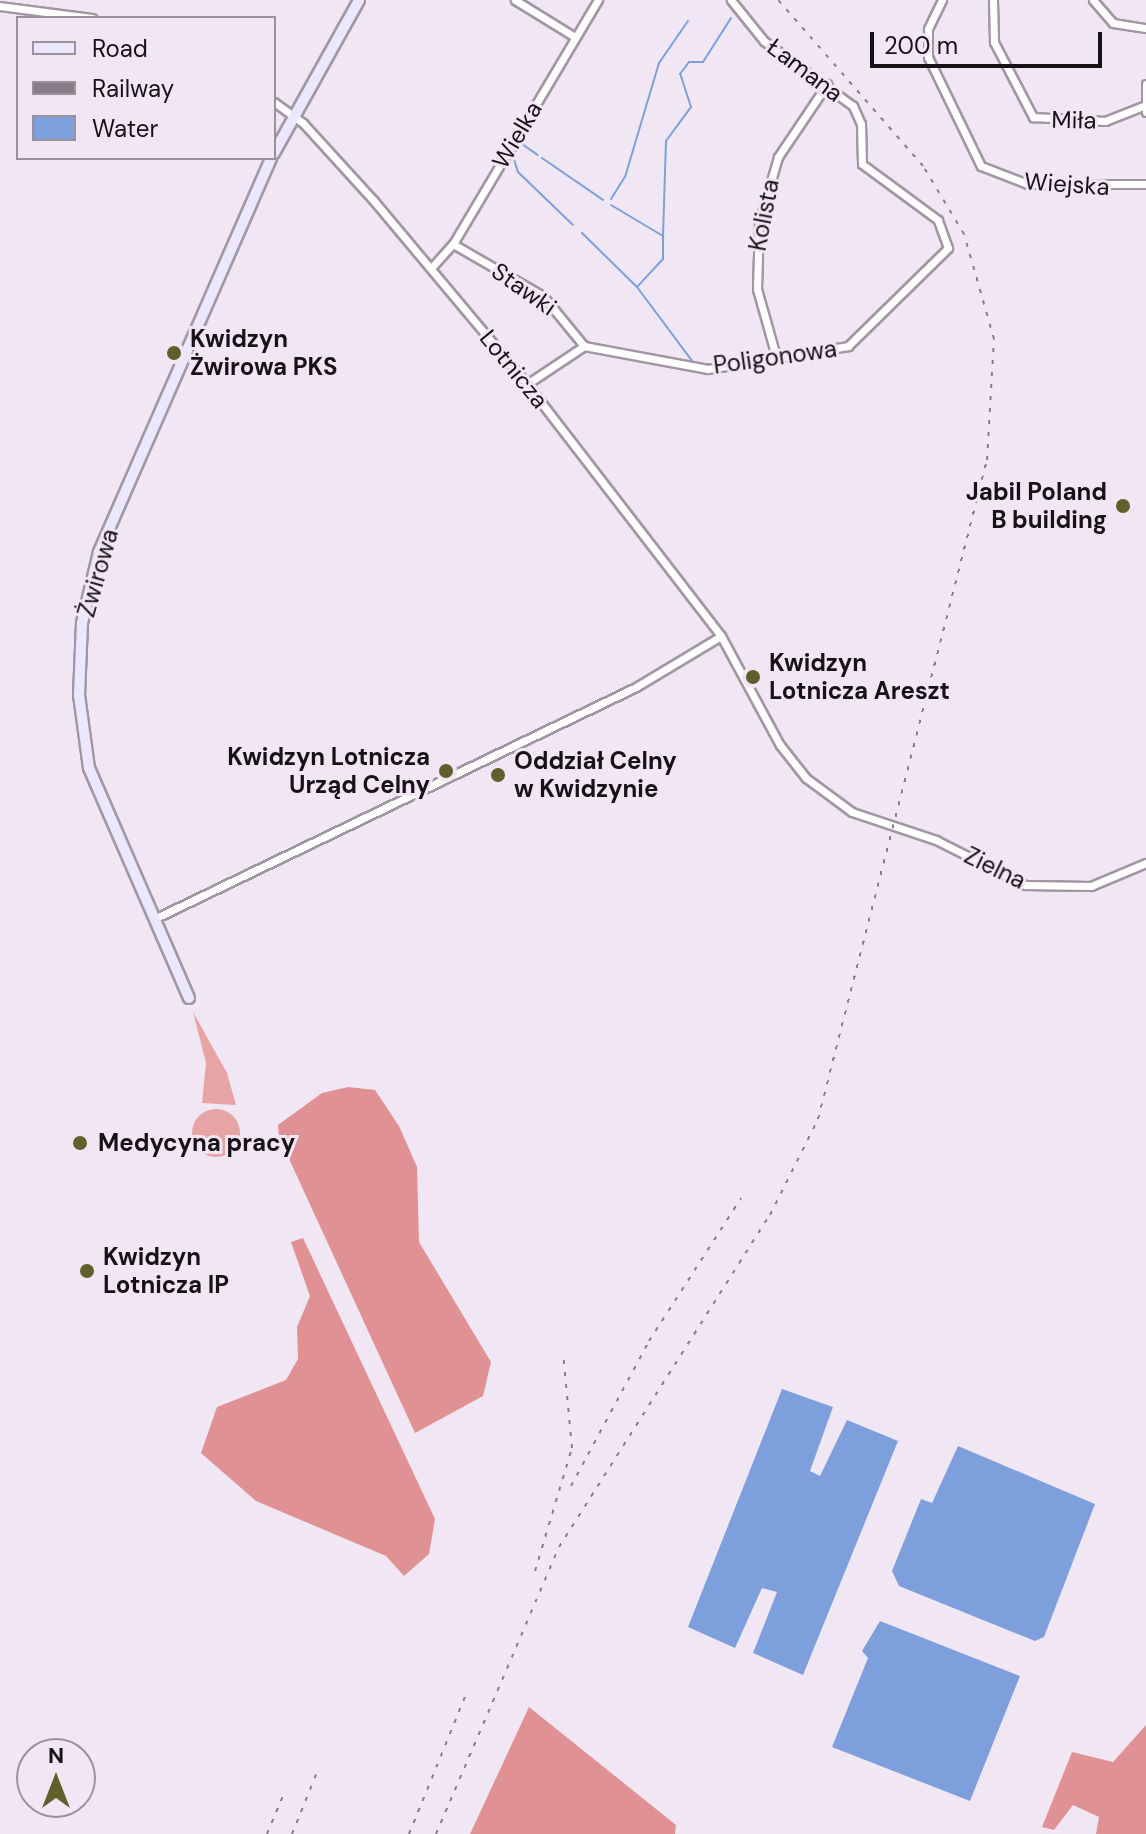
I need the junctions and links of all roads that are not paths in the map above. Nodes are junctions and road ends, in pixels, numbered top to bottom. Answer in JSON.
{"nodes":[{"id":1,"x":359,"y":0,"type":"edge"},
{"id":2,"x":515,"y":0,"type":"edge"},
{"id":3,"x":598,"y":0,"type":"edge"},
{"id":4,"x":731,"y":0,"type":"edge"},
{"id":5,"x":942,"y":0,"type":"edge"},
{"id":6,"x":993,"y":0,"type":"edge"},
{"id":7,"x":1093,"y":0,"type":"edge"},
{"id":8,"x":0,"y":6,"type":"edge"},
{"id":9,"x":77,"y":16,"type":"edge"},
{"id":10,"x":1146,"y":28,"type":"edge"},
{"id":11,"x":575,"y":37,"type":"junction"},
{"id":12,"x":827,"y":84,"type":"junction"},
{"id":13,"x":1146,"y":84,"type":"edge"},
{"id":14,"x":276,"y":103,"type":"edge"},
{"id":15,"x":1145,"y":109,"type":"edge"},
{"id":16,"x":293,"y":113,"type":"junction"},
{"id":17,"x":276,"y":149,"type":"edge"},
{"id":18,"x":271,"y":160,"type":"edge"},
{"id":19,"x":1146,"y":184,"type":"edge"},
{"id":20,"x":453,"y":244,"type":"junction"},
{"id":21,"x":948,"y":248,"type":"joint"},
{"id":22,"x":432,"y":267,"type":"junction"},
{"id":23,"x":584,"y":346,"type":"junction"},
{"id":24,"x":777,"y":360,"type":"junction"},
{"id":25,"x":527,"y":384,"type":"junction"},
{"id":26,"x":721,"y":636,"type":"junction"},
{"id":27,"x":936,"y":840,"type":"joint"},
{"id":28,"x":1146,"y":863,"type":"edge"},
{"id":29,"x":156,"y":918,"type":"junction"},
{"id":30,"x":189,"y":998,"type":"dead end"}],
"edges":[{"from":1,"to":16,"type":"street","name":"Żwirowa"},
{"from":2,"to":11,"type":"street"},
{"from":3,"to":11,"type":"street","name":"Wielka"},
{"from":4,"to":12,"type":"street","name":"Łamana"},
{"from":5,"to":19,"type":"street","name":"Wiejska"},
{"from":6,"to":15,"type":"street","name":"Miła"},
{"from":7,"to":10,"type":"street"},
{"from":8,"to":9,"type":"street"},
{"from":11,"to":20,"type":"street","name":"Wielka"},
{"from":12,"to":21,"type":"street","name":"Łamana"},
{"from":12,"to":24,"type":"street","name":"Kolista"},
{"from":13,"to":15,"type":"street"},
{"from":14,"to":16,"type":"street","name":"Lotnicza"},
{"from":16,"to":17,"type":"street","name":"Żwirowa"},
{"from":16,"to":22,"type":"street","name":"Lotnicza"},
{"from":18,"to":29,"type":"street","name":"Żwirowa"},
{"from":20,"to":22,"type":"street","name":"Wielka"},
{"from":20,"to":23,"type":"street","name":"Stawki"},
{"from":21,"to":24,"type":"street","name":"Poligonowa"},
{"from":22,"to":25,"type":"street","name":"Lotnicza"},
{"from":23,"to":24,"type":"street","name":"Poligonowa"},
{"from":23,"to":25,"type":"street"},
{"from":25,"to":26,"type":"street","name":"Lotnicza"},
{"from":26,"to":27,"type":"street","name":"Lotnicza"},
{"from":26,"to":29,"type":"street"},
{"from":27,"to":28,"type":"street","name":"Zielna"},
{"from":29,"to":30,"type":"street","name":"Żwirowa"}]}
